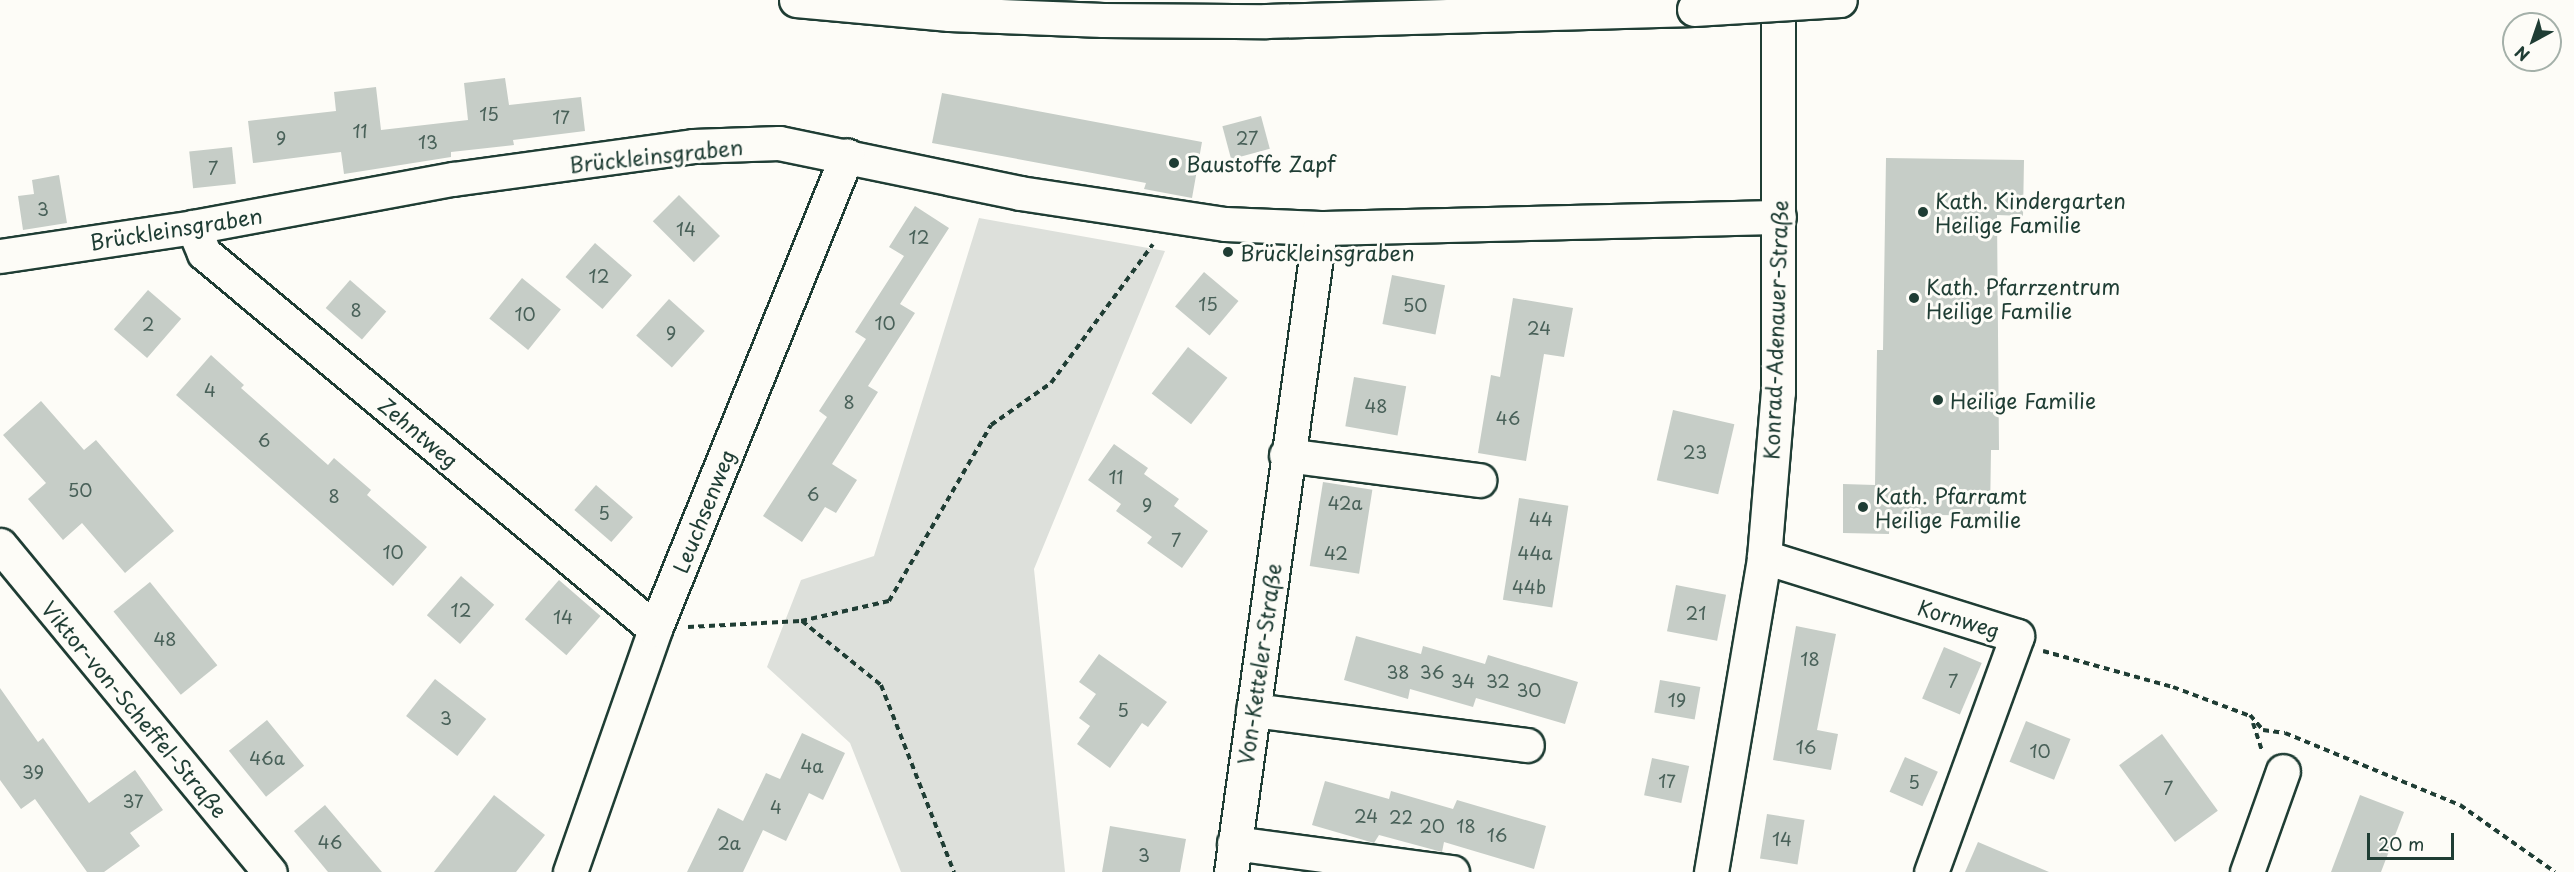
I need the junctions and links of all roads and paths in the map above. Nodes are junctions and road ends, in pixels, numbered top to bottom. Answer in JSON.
{"nodes":[{"id":1,"x":796,"y":0,"type":"edge"},
{"id":2,"x":1778,"y":0,"type":"edge"},
{"id":3,"x":1840,"y":0,"type":"edge"},
{"id":4,"x":847,"y":154,"type":"junction"},
{"id":5,"x":1779,"y":217,"type":"junction"},
{"id":6,"x":1171,"y":219,"type":"junction"},
{"id":7,"x":193,"y":227,"type":"junction"},
{"id":8,"x":1320,"y":228,"type":"junction"},
{"id":9,"x":0,"y":256,"type":"edge"},
{"id":10,"x":1286,"y":455,"type":"junction"},
{"id":11,"x":1479,"y":480,"type":"dead end"},
{"id":12,"x":0,"y":545,"type":"edge"},
{"id":13,"x":1764,"y":557,"type":"junction"},
{"id":14,"x":801,"y":621,"type":"junction"},
{"id":15,"x":655,"y":629,"type":"junction"},
{"id":16,"x":2015,"y":643,"type":"junction"},
{"id":17,"x":1253,"y":710,"type":"junction"},
{"id":18,"x":2250,"y":715,"type":"junction"},
{"id":19,"x":1527,"y":745,"type":"dead end"},
{"id":20,"x":2283,"y":771,"type":"joint"},
{"id":21,"x":1232,"y":857,"type":"edge"},
{"id":22,"x":270,"y":872,"type":"edge"},
{"id":23,"x":570,"y":872,"type":"edge"},
{"id":24,"x":954,"y":872,"type":"edge"},
{"id":25,"x":1452,"y":872,"type":"edge"},
{"id":26,"x":1711,"y":872,"type":"edge"},
{"id":27,"x":1931,"y":872,"type":"edge"},
{"id":28,"x":2247,"y":872,"type":"edge"},
{"id":29,"x":2555,"y":872,"type":"edge"}],
"edges":[{"from":1,"to":3,"type":"main road","bridge":true},
{"from":2,"to":5,"type":"main road","name":"Konrad-Adenauer-Straße"},
{"from":4,"to":6,"type":"main road","name":"Brückleinsgraben"},
{"from":4,"to":7,"type":"main road","name":"Brückleinsgraben"},
{"from":4,"to":15,"type":"main road","name":"Leuchsenweg"},
{"from":5,"to":8,"type":"main road","name":"Brückleinsgraben"},
{"from":5,"to":13,"type":"main road","name":"Konrad-Adenauer-Straße"},
{"from":6,"to":8,"type":"main road","name":"Brückleinsgraben"},
{"from":6,"to":14,"type":"path"},
{"from":7,"to":9,"type":"main road","name":"Brückleinsgraben"},
{"from":7,"to":15,"type":"main road","name":"Zehntweg"},
{"from":8,"to":10,"type":"main road","name":"Von-Ketteler-Straße"},
{"from":10,"to":11,"type":"main road"},
{"from":10,"to":17,"type":"main road","name":"Von-Ketteler-Straße"},
{"from":12,"to":22,"type":"main road","name":"Viktor-von-Scheffel-Straße"},
{"from":13,"to":16,"type":"main road","name":"Kornweg"},
{"from":13,"to":26,"type":"main road","name":"Konrad-Adenauer-Straße"},
{"from":14,"to":15,"type":"path"},
{"from":14,"to":24,"type":"path"},
{"from":15,"to":23,"type":"main road","name":"Leuchsenweg"},
{"from":16,"to":18,"type":"path"},
{"from":16,"to":27,"type":"main road","name":"Kornweg"},
{"from":17,"to":19,"type":"main road"},
{"from":17,"to":21,"type":"main road","name":"Von-Ketteler-Straße"},
{"from":18,"to":20,"type":"path"},
{"from":18,"to":29,"type":"path"},
{"from":20,"to":28,"type":"main road"},
{"from":21,"to":25,"type":"main road"}]}
